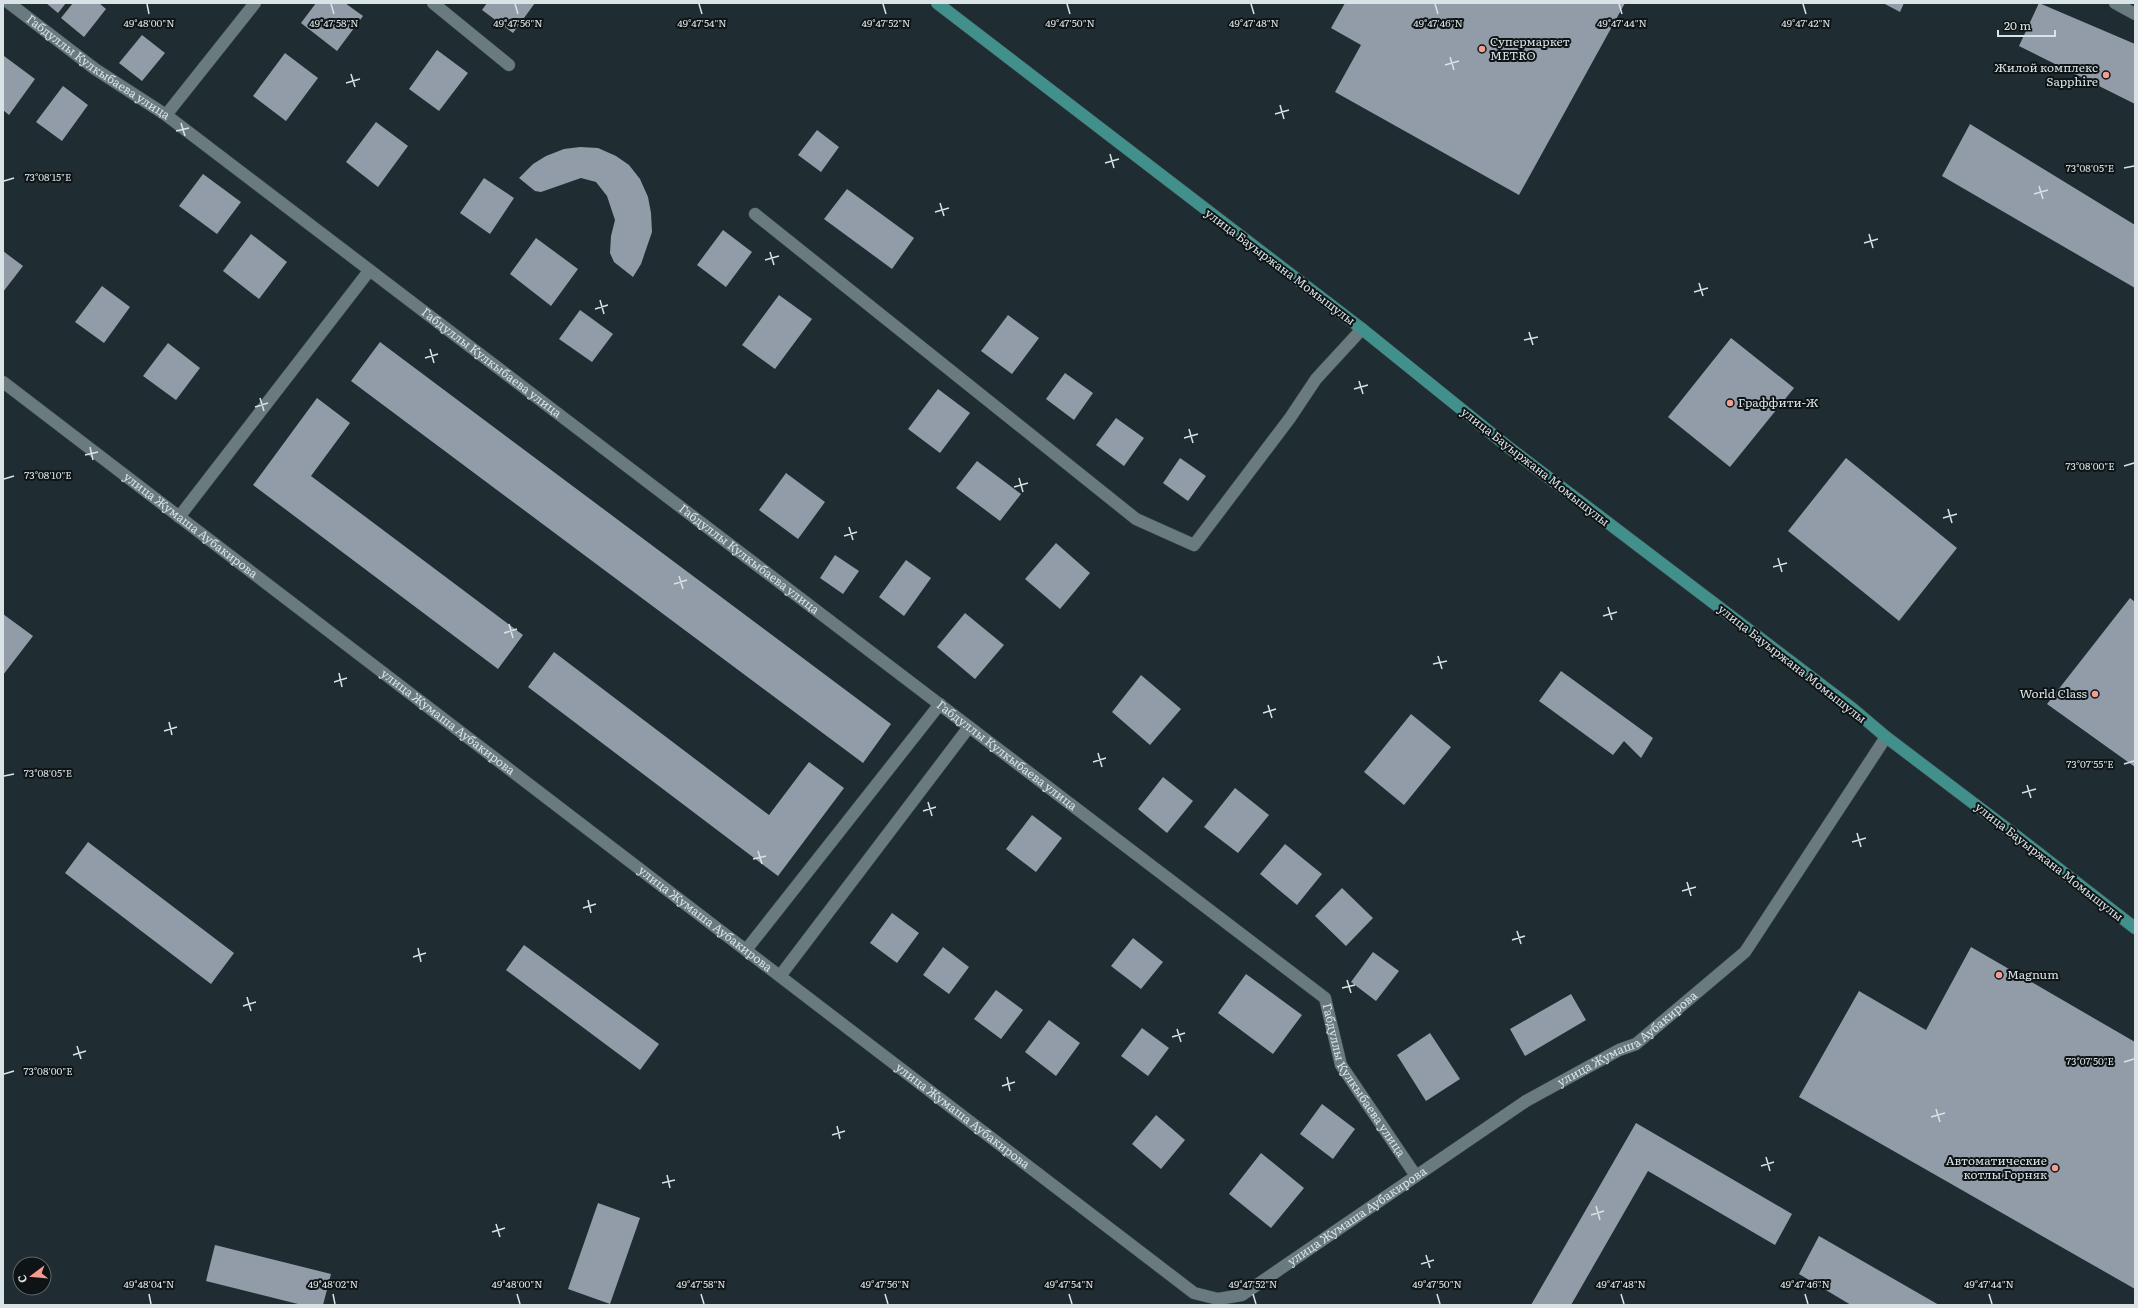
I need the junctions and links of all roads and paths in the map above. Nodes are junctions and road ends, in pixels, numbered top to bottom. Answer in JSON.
{"nodes":[{"id":1,"x":9,"y":3,"type":"edge"},
{"id":2,"x":255,"y":3,"type":"edge"},
{"id":3,"x":433,"y":3,"type":"edge"},
{"id":4,"x":937,"y":3,"type":"edge"},
{"id":5,"x":2115,"y":3,"type":"edge"},
{"id":6,"x":2135,"y":14,"type":"edge"},
{"id":7,"x":509,"y":65,"type":"dead end"},
{"id":8,"x":166,"y":115,"type":"junction"},
{"id":9,"x":755,"y":214,"type":"dead end"},
{"id":10,"x":369,"y":271,"type":"junction"},
{"id":11,"x":1362,"y":329,"type":"junction"},
{"id":12,"x":3,"y":382,"type":"edge"},
{"id":13,"x":180,"y":517,"type":"junction"},
{"id":14,"x":940,"y":704,"type":"junction"},
{"id":15,"x":969,"y":727,"type":"junction"},
{"id":16,"x":1886,"y":737,"type":"junction"},
{"id":17,"x":2135,"y":928,"type":"edge"},
{"id":18,"x":746,"y":950,"type":"junction"},
{"id":19,"x":780,"y":976,"type":"junction"},
{"id":20,"x":1416,"y":1176,"type":"junction"}],
"edges":[{"from":1,"to":8,"type":"street","name":"Габдуллы Кулкыбаева улица"},
{"from":2,"to":8,"type":"street"},
{"from":3,"to":7,"type":"street"},
{"from":4,"to":11,"type":"main road","name":"улица Бауыржана Момышулы"},
{"from":5,"to":6,"type":"street"},
{"from":8,"to":10,"type":"street","name":"Габдуллы Кулкыбаева улица"},
{"from":9,"to":11,"type":"street"},
{"from":10,"to":13,"type":"street"},
{"from":10,"to":14,"type":"street","name":"Габдуллы Кулкыбаева улица"},
{"from":11,"to":16,"type":"main road","name":"улица Бауыржана Момышулы"},
{"from":12,"to":13,"type":"street","name":"улица Жумаша Аубакирова"},
{"from":13,"to":18,"type":"street","name":"улица Жумаша Аубакирова"},
{"from":14,"to":15,"type":"street","name":"Габдуллы Кулкыбаева улица"},
{"from":14,"to":18,"type":"street"},
{"from":15,"to":19,"type":"street"},
{"from":15,"to":20,"type":"street","name":"Габдуллы Кулкыбаева улица"},
{"from":16,"to":17,"type":"main road","name":"улица Бауыржана Момышулы"},
{"from":16,"to":20,"type":"street","name":"улица Жумаша Аубакирова"},
{"from":18,"to":19,"type":"street","name":"улица Жумаша Аубакирова"},
{"from":19,"to":20,"type":"street","name":"улица Жумаша Аубакирова"}]}
